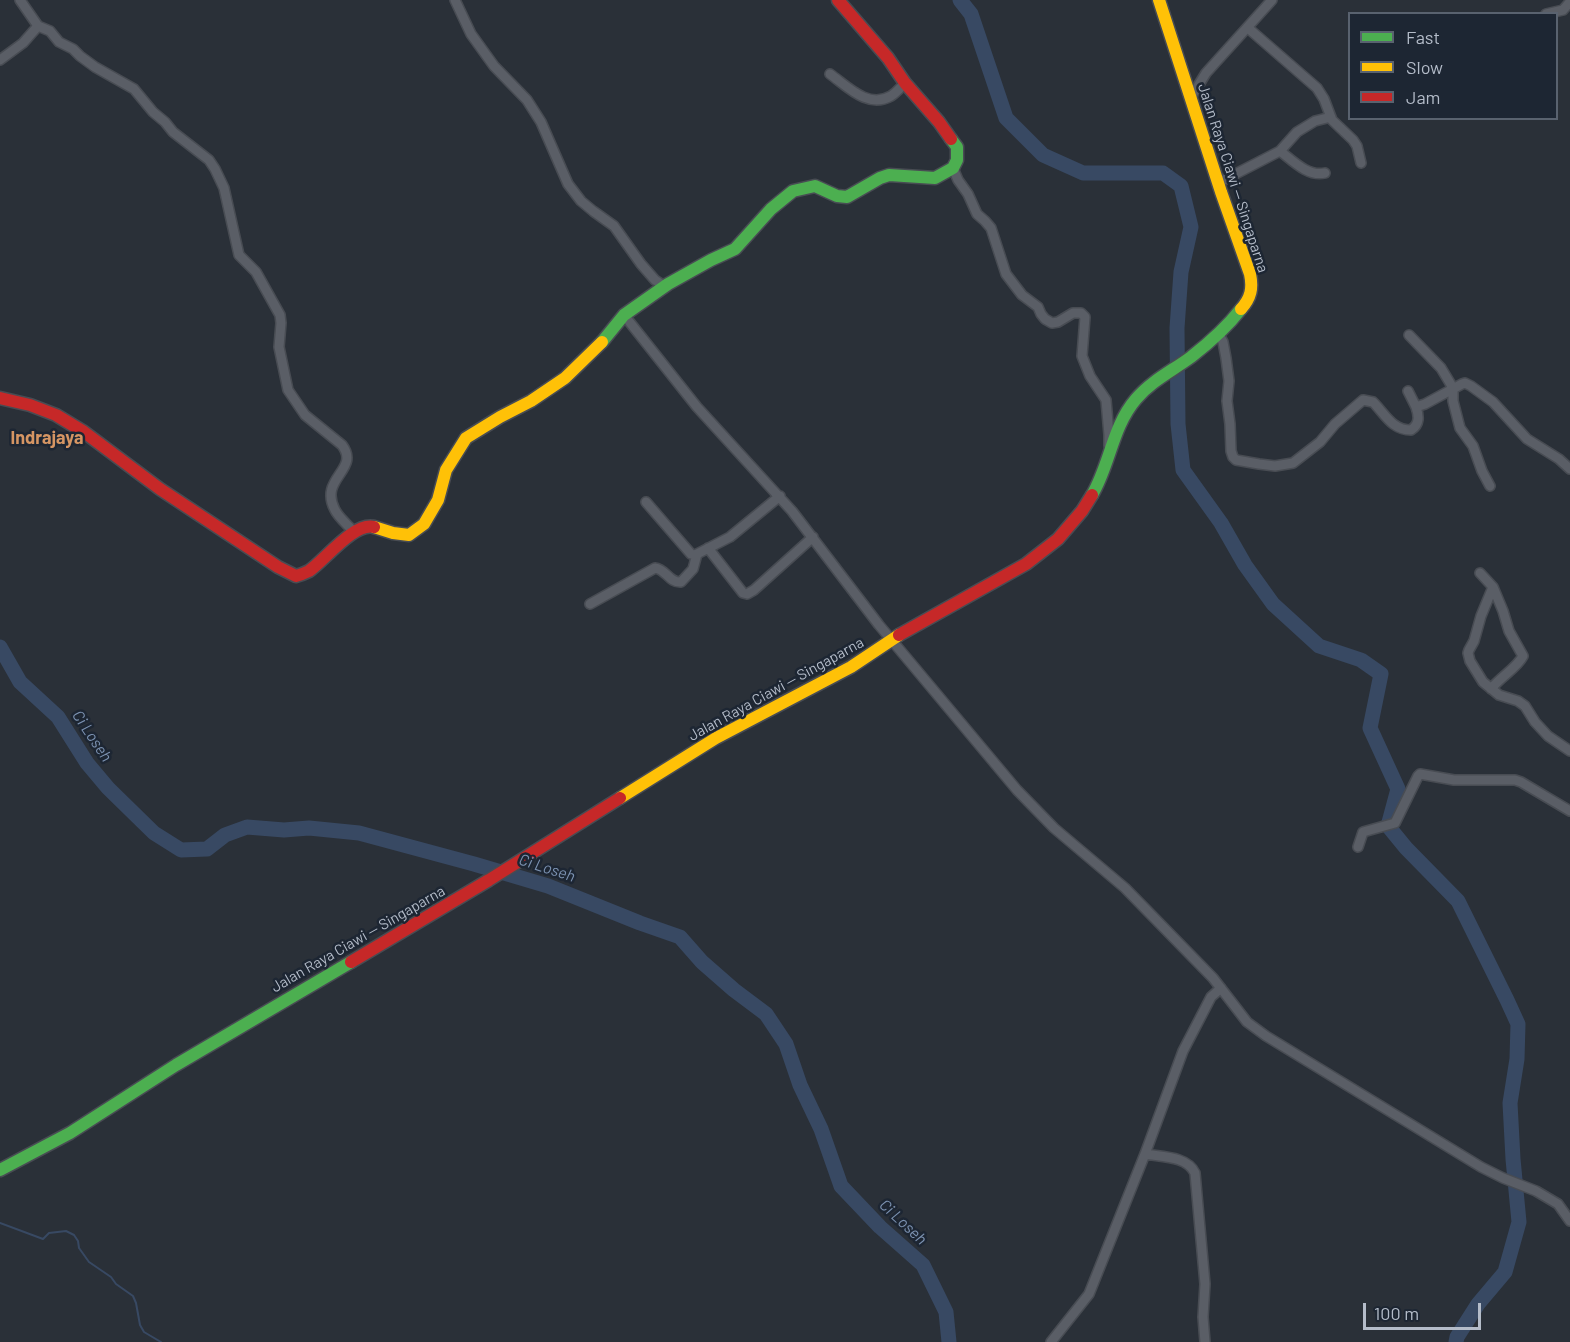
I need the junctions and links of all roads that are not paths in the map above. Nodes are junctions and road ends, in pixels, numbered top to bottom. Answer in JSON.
{"nodes":[{"id":1,"x":20,"y":0,"type":"edge"},
{"id":2,"x":455,"y":0,"type":"edge"},
{"id":3,"x":838,"y":0,"type":"edge"},
{"id":4,"x":1159,"y":0,"type":"edge"},
{"id":5,"x":1272,"y":0,"type":"edge"},
{"id":6,"x":39,"y":26,"type":"junction"},
{"id":7,"x":1248,"y":28,"type":"junction"},
{"id":8,"x":0,"y":60,"type":"edge"},
{"id":9,"x":830,"y":74,"type":"dead end"},
{"id":10,"x":905,"y":83,"type":"junction"},
{"id":11,"x":1190,"y":99,"type":"junction"},
{"id":12,"x":1331,"y":117,"type":"junction"},
{"id":13,"x":1280,"y":151,"type":"junction"},
{"id":14,"x":1361,"y":163,"type":"dead end"},
{"id":15,"x":952,"y":168,"type":"junction"},
{"id":16,"x":1325,"y":173,"type":"dead end"},
{"id":17,"x":1218,"y":183,"type":"junction"},
{"id":18,"x":664,"y":286,"type":"junction"},
{"id":19,"x":624,"y":315,"type":"junction"},
{"id":20,"x":1218,"y":333,"type":"junction"},
{"id":21,"x":1409,"y":335,"type":"dead end"},
{"id":22,"x":1453,"y":388,"type":"junction"},
{"id":23,"x":1408,"y":391,"type":"dead end"},
{"id":24,"x":0,"y":398,"type":"edge"},
{"id":25,"x":1416,"y":406,"type":"junction"},
{"id":26,"x":1108,"y":459,"type":"junction"},
{"id":27,"x":1570,"y":469,"type":"edge"},
{"id":28,"x":1490,"y":486,"type":"dead end"},
{"id":29,"x":780,"y":496,"type":"junction"},
{"id":30,"x":646,"y":502,"type":"dead end"},
{"id":31,"x":354,"y":531,"type":"junction"},
{"id":32,"x":813,"y":537,"type":"junction"},
{"id":33,"x":708,"y":548,"type":"junction"},
{"id":34,"x":697,"y":554,"type":"junction"},
{"id":35,"x":1480,"y":573,"type":"dead end"},
{"id":36,"x":1492,"y":587,"type":"junction"},
{"id":37,"x":590,"y":604,"type":"dead end"},
{"id":38,"x":891,"y":639,"type":"junction"},
{"id":39,"x":1491,"y":689,"type":"junction"},
{"id":40,"x":1570,"y":752,"type":"edge"},
{"id":41,"x":1570,"y":811,"type":"edge"},
{"id":42,"x":1358,"y":847,"type":"dead end"},
{"id":43,"x":1221,"y":988,"type":"junction"},
{"id":44,"x":1145,"y":1154,"type":"junction"},
{"id":45,"x":0,"y":1170,"type":"edge"},
{"id":46,"x":1570,"y":1221,"type":"edge"},
{"id":47,"x":1051,"y":1342,"type":"edge"},
{"id":48,"x":1205,"y":1342,"type":"edge"}],
"edges":[{"from":1,"to":6,"type":"street"},
{"from":2,"to":18,"type":"street"},
{"from":3,"to":10,"type":"main road"},
{"from":4,"to":11,"type":"main road","name":"Jalan Raya Ciawi — Singaparna"},
{"from":5,"to":7,"type":"street"},
{"from":6,"to":8,"type":"street"},
{"from":6,"to":31,"type":"street"},
{"from":7,"to":11,"type":"street"},
{"from":7,"to":12,"type":"street"},
{"from":9,"to":10,"type":"street"},
{"from":10,"to":15,"type":"main road"},
{"from":11,"to":17,"type":"main road","name":"Jalan Raya Ciawi — Singaparna"},
{"from":12,"to":13,"type":"street"},
{"from":12,"to":14,"type":"street"},
{"from":13,"to":16,"type":"street"},
{"from":13,"to":17,"type":"street"},
{"from":15,"to":18,"type":"main road"},
{"from":15,"to":26,"type":"street"},
{"from":17,"to":20,"type":"main road","name":"Jalan Raya Ciawi — Singaparna"},
{"from":18,"to":19,"type":"main road"},
{"from":19,"to":29,"type":"street"},
{"from":19,"to":31,"type":"main road"},
{"from":20,"to":25,"type":"street"},
{"from":20,"to":26,"type":"main road","name":"Jalan Raya Ciawi — Singaparna"},
{"from":21,"to":22,"type":"street"},
{"from":22,"to":25,"type":"street"},
{"from":22,"to":27,"type":"street"},
{"from":22,"to":28,"type":"street"},
{"from":23,"to":25,"type":"street"},
{"from":24,"to":31,"type":"main road"},
{"from":26,"to":38,"type":"main road","name":"Jalan Raya Ciawi — Singaparna"},
{"from":29,"to":32,"type":"street"},
{"from":29,"to":33,"type":"street"},
{"from":30,"to":34,"type":"street"},
{"from":32,"to":33,"type":"street"},
{"from":32,"to":38,"type":"street"},
{"from":33,"to":34,"type":"street"},
{"from":34,"to":37,"type":"street"},
{"from":35,"to":36,"type":"street"},
{"from":36,"to":39,"type":"street"},
{"from":36,"to":39,"type":"street"},
{"from":38,"to":43,"type":"street"},
{"from":38,"to":45,"type":"main road","name":"Jalan Raya Ciawi — Singaparna"},
{"from":39,"to":40,"type":"street"},
{"from":41,"to":42,"type":"street"},
{"from":43,"to":44,"type":"street"},
{"from":43,"to":46,"type":"street"},
{"from":44,"to":47,"type":"street"},
{"from":44,"to":48,"type":"street"}]}
